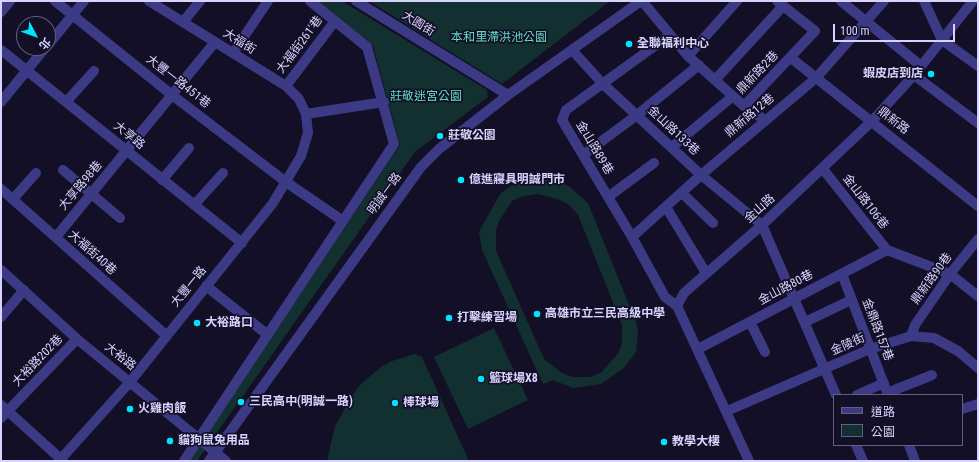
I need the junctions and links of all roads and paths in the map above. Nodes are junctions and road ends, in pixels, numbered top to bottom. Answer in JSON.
{"nodes":[{"id":1,"x":10,"y":1,"type":"edge"},
{"id":2,"x":55,"y":1,"type":"edge"},
{"id":3,"x":84,"y":1,"type":"edge"},
{"id":4,"x":149,"y":1,"type":"edge"},
{"id":5,"x":200,"y":1,"type":"edge"},
{"id":6,"x":268,"y":1,"type":"edge"},
{"id":7,"x":310,"y":1,"type":"edge"},
{"id":8,"x":356,"y":1,"type":"edge"},
{"id":9,"x":641,"y":1,"type":"edge"},
{"id":10,"x":737,"y":1,"type":"edge"},
{"id":11,"x":841,"y":1,"type":"edge"},
{"id":12,"x":884,"y":1,"type":"edge"},
{"id":13,"x":924,"y":1,"type":"edge"},
{"id":14,"x":976,"y":2,"type":"edge"},
{"id":15,"x":780,"y":4,"type":"edge"},
{"id":16,"x":1,"y":12,"type":"edge"},
{"id":17,"x":73,"y":15,"type":"junction"},
{"id":18,"x":335,"y":21,"type":"junction"},
{"id":19,"x":183,"y":22,"type":"junction"},
{"id":20,"x":865,"y":22,"type":"junction"},
{"id":21,"x":56,"y":35,"type":"edge"},
{"id":22,"x":670,"y":35,"type":"junction"},
{"id":23,"x":942,"y":40,"type":"junction"},
{"id":24,"x":215,"y":42,"type":"junction"},
{"id":25,"x":1,"y":50,"type":"edge"},
{"id":26,"x":572,"y":50,"type":"junction"},
{"id":27,"x":233,"y":53,"type":"junction"},
{"id":28,"x":39,"y":56,"type":"edge"},
{"id":29,"x":688,"y":56,"type":"junction"},
{"id":30,"x":791,"y":58,"type":"junction"},
{"id":31,"x":699,"y":65,"type":"junction"},
{"id":32,"x":921,"y":66,"type":"junction"},
{"id":33,"x":978,"y":66,"type":"edge"},
{"id":34,"x":27,"y":70,"type":"junction"},
{"id":35,"x":94,"y":71,"type":"dead end"},
{"id":36,"x":914,"y":75,"type":"junction"},
{"id":37,"x":816,"y":78,"type":"junction"},
{"id":38,"x":715,"y":80,"type":"junction"},
{"id":39,"x":603,"y":84,"type":"junction"},
{"id":40,"x":286,"y":86,"type":"junction"},
{"id":41,"x":172,"y":95,"type":"junction"},
{"id":42,"x":508,"y":95,"type":"junction"},
{"id":43,"x":733,"y":96,"type":"junction"},
{"id":44,"x":1,"y":102,"type":"edge"},
{"id":45,"x":66,"y":102,"type":"junction"},
{"id":46,"x":384,"y":102,"type":"junction"},
{"id":47,"x":744,"y":106,"type":"junction"},
{"id":48,"x":306,"y":114,"type":"junction"},
{"id":49,"x":636,"y":115,"type":"junction"},
{"id":50,"x":765,"y":120,"type":"junction"},
{"id":51,"x":872,"y":121,"type":"junction"},
{"id":52,"x":978,"y":123,"type":"edge"},
{"id":53,"x":672,"y":147,"type":"junction"},
{"id":54,"x":189,"y":148,"type":"dead end"},
{"id":55,"x":127,"y":151,"type":"junction"},
{"id":56,"x":583,"y":155,"type":"junction"},
{"id":57,"x":654,"y":162,"type":"dead end"},
{"id":58,"x":823,"y":169,"type":"junction"},
{"id":59,"x":63,"y":170,"type":"dead end"},
{"id":60,"x":36,"y":173,"type":"dead end"},
{"id":61,"x":223,"y":173,"type":"dead end"},
{"id":62,"x":701,"y":175,"type":"junction"},
{"id":63,"x":162,"y":180,"type":"junction"},
{"id":64,"x":286,"y":182,"type":"junction"},
{"id":65,"x":1,"y":189,"type":"edge"},
{"id":66,"x":682,"y":193,"type":"junction"},
{"id":67,"x":92,"y":194,"type":"junction"},
{"id":68,"x":608,"y":197,"type":"junction"},
{"id":69,"x":13,"y":199,"type":"junction"},
{"id":70,"x":194,"y":205,"type":"junction"},
{"id":71,"x":978,"y":206,"type":"edge"},
{"id":72,"x":666,"y":207,"type":"junction"},
{"id":73,"x":120,"y":218,"type":"dead end"},
{"id":74,"x":343,"y":221,"type":"junction"},
{"id":75,"x":713,"y":223,"type":"dead end"},
{"id":76,"x":762,"y":225,"type":"junction"},
{"id":77,"x":56,"y":237,"type":"junction"},
{"id":78,"x":632,"y":237,"type":"junction"},
{"id":79,"x":978,"y":239,"type":"edge"},
{"id":80,"x":242,"y":243,"type":"junction"},
{"id":81,"x":887,"y":250,"type":"junction"},
{"id":82,"x":1,"y":270,"type":"edge"},
{"id":83,"x":706,"y":273,"type":"junction"},
{"id":84,"x":842,"y":274,"type":"junction"},
{"id":85,"x":950,"y":274,"type":"junction"},
{"id":86,"x":206,"y":286,"type":"junction"},
{"id":87,"x":24,"y":290,"type":"junction"},
{"id":88,"x":978,"y":296,"type":"edge"},
{"id":89,"x":795,"y":299,"type":"junction"},
{"id":90,"x":851,"y":300,"type":"junction"},
{"id":91,"x":677,"y":306,"type":"junction"},
{"id":92,"x":1,"y":316,"type":"edge"},
{"id":93,"x":750,"y":322,"type":"junction"},
{"id":94,"x":805,"y":322,"type":"junction"},
{"id":95,"x":268,"y":335,"type":"junction"},
{"id":96,"x":167,"y":336,"type":"junction"},
{"id":97,"x":911,"y":336,"type":"junction"},
{"id":98,"x":77,"y":339,"type":"junction"},
{"id":99,"x":698,"y":349,"type":"junction"},
{"id":100,"x":870,"y":349,"type":"junction"},
{"id":101,"x":765,"y":352,"type":"dead end"},
{"id":102,"x":978,"y":368,"type":"edge"},
{"id":103,"x":825,"y":369,"type":"junction"},
{"id":104,"x":932,"y":375,"type":"dead end"},
{"id":105,"x":130,"y":382,"type":"junction"},
{"id":106,"x":886,"y":390,"type":"edge"},
{"id":107,"x":836,"y":394,"type":"edge"},
{"id":108,"x":863,"y":394,"type":"edge"},
{"id":109,"x":978,"y":404,"type":"edge"},
{"id":110,"x":963,"y":410,"type":"edge"},
{"id":111,"x":727,"y":411,"type":"junction"},
{"id":112,"x":3,"y":412,"type":"edge"},
{"id":113,"x":198,"y":439,"type":"junction"},
{"id":114,"x":860,"y":446,"type":"edge"},
{"id":115,"x":909,"y":446,"type":"edge"},
{"id":116,"x":212,"y":457,"type":"edge"},
{"id":117,"x":61,"y":460,"type":"edge"},
{"id":118,"x":860,"y":460,"type":"edge"},
{"id":119,"x":184,"y":461,"type":"edge"},
{"id":120,"x":226,"y":461,"type":"edge"},
{"id":121,"x":749,"y":461,"type":"edge"},
{"id":122,"x":916,"y":461,"type":"edge"}],
"edges":[{"from":1,"to":16,"type":"street"},
{"from":2,"to":17,"type":"street","name":"大豐一路451巷"},
{"from":3,"to":17,"type":"street"},
{"from":4,"to":19,"type":"street","name":"大福街"},
{"from":5,"to":19,"type":"street"},
{"from":6,"to":27,"type":"street"},
{"from":7,"to":18,"type":"street"},
{"from":8,"to":42,"type":"street","name":"大園街"},
{"from":9,"to":22,"type":"street"},
{"from":9,"to":26,"type":"street","name":"明誠一路"},
{"from":10,"to":29,"type":"street"},
{"from":11,"to":20,"type":"street"},
{"from":12,"to":20,"type":"street","name":"鼎新路12巷"},
{"from":13,"to":23,"type":"street"},
{"from":14,"to":23,"type":"street","name":"金山路"},
{"from":15,"to":30,"type":"street","name":"鼎新路2巷"},
{"from":15,"to":38,"type":"street"},
{"from":17,"to":21,"type":"street"},
{"from":17,"to":41,"type":"street","name":"大豐一路451巷"},
{"from":18,"to":40,"type":"street","name":"大福街261'巷"},
{"from":18,"to":46,"type":"street"},
{"from":19,"to":24,"type":"street","name":"大福街"},
{"from":20,"to":32,"type":"street"},
{"from":20,"to":37,"type":"street","name":"鼎新路12巷"},
{"from":22,"to":29,"type":"street"},
{"from":22,"to":39,"type":"street","name":"金山路89巷"},
{"from":23,"to":32,"type":"street","name":"金山路"},
{"from":23,"to":33,"type":"street"},
{"from":24,"to":27,"type":"street","name":"大福街"},
{"from":24,"to":41,"type":"street","name":"大享路98巷"},
{"from":25,"to":34,"type":"street","name":"大享路"},
{"from":26,"to":39,"type":"street","name":"金山路133巷"},
{"from":26,"to":42,"type":"street","name":"明誠一路"},
{"from":27,"to":40,"type":"street","name":"大福街"},
{"from":28,"to":34,"type":"street"},
{"from":29,"to":31,"type":"street"},
{"from":30,"to":37,"type":"street","name":"鼎新路"},
{"from":30,"to":47,"type":"street","name":"鼎新路2巷"},
{"from":31,"to":38,"type":"street"},
{"from":31,"to":49,"type":"street"},
{"from":32,"to":36,"type":"street","name":"金山路"},
{"from":34,"to":44,"type":"street"},
{"from":34,"to":45,"type":"street","name":"大享路"},
{"from":35,"to":45,"type":"street"},
{"from":36,"to":51,"type":"street","name":"金山路"},
{"from":36,"to":52,"type":"street"},
{"from":37,"to":50,"type":"street","name":"鼎新路12巷"},
{"from":37,"to":51,"type":"street","name":"鼎新路"},
{"from":38,"to":43,"type":"street"},
{"from":39,"to":49,"type":"street","name":"金山路133巷"},
{"from":39,"to":56,"type":"street","name":"金山路89巷"},
{"from":40,"to":48,"type":"street","name":"大福街"},
{"from":41,"to":55,"type":"street","name":"大享路98巷"},
{"from":41,"to":64,"type":"street","name":"大豐一路451巷"},
{"from":42,"to":116,"type":"street","name":"明誠一路"},
{"from":43,"to":47,"type":"street"},
{"from":43,"to":53,"type":"street"},
{"from":45,"to":55,"type":"street","name":"大享路"},
{"from":46,"to":48,"type":"street"},
{"from":46,"to":74,"type":"street","name":"明誠一路"},
{"from":47,"to":50,"type":"street"},
{"from":48,"to":64,"type":"street","name":"大豐一路"},
{"from":49,"to":53,"type":"street","name":"金山路133巷"},
{"from":49,"to":56,"type":"street"},
{"from":50,"to":62,"type":"street","name":"鼎新路12巷"},
{"from":51,"to":58,"type":"street","name":"金山路"},
{"from":51,"to":71,"type":"street","name":"鼎新路"},
{"from":53,"to":62,"type":"street","name":"金山路133巷"},
{"from":54,"to":63,"type":"street"},
{"from":55,"to":63,"type":"street","name":"大享路"},
{"from":55,"to":67,"type":"street","name":"大享路98巷"},
{"from":56,"to":68,"type":"street","name":"金山路89巷"},
{"from":57,"to":68,"type":"street"},
{"from":58,"to":76,"type":"street","name":"金山路"},
{"from":58,"to":81,"type":"street","name":"金山路106巷"},
{"from":59,"to":67,"type":"street"},
{"from":60,"to":69,"type":"street"},
{"from":61,"to":70,"type":"street"},
{"from":62,"to":66,"type":"street","name":"鼎新路12巷"},
{"from":62,"to":76,"type":"street","name":"金山路133巷"},
{"from":63,"to":70,"type":"street","name":"大享路"},
{"from":64,"to":74,"type":"street","name":"大豐一路451巷"},
{"from":64,"to":80,"type":"street","name":"大豐一路"},
{"from":65,"to":69,"type":"street","name":"大福街40巷"},
{"from":66,"to":72,"type":"street","name":"鼎新路12巷"},
{"from":66,"to":75,"type":"street"},
{"from":67,"to":73,"type":"street"},
{"from":67,"to":77,"type":"street","name":"大享路98巷"},
{"from":68,"to":78,"type":"street","name":"金山路89巷"},
{"from":69,"to":77,"type":"street","name":"大福街40巷"},
{"from":70,"to":80,"type":"street","name":"大享路"},
{"from":72,"to":78,"type":"street","name":"鼎新路12巷"},
{"from":72,"to":83,"type":"street"},
{"from":74,"to":95,"type":"street","name":"明誠一路"},
{"from":76,"to":83,"type":"street","name":"金山路"},
{"from":76,"to":89,"type":"street"},
{"from":77,"to":96,"type":"street","name":"大福街40巷"},
{"from":78,"to":91,"type":"street","name":"金山路89巷"},
{"from":79,"to":85,"type":"street","name":"鼎新路90巷"},
{"from":80,"to":86,"type":"street","name":"大豐一路"},
{"from":81,"to":84,"type":"street","name":"金山路80巷"},
{"from":81,"to":85,"type":"street"},
{"from":82,"to":87,"type":"street","name":"大裕路"},
{"from":83,"to":91,"type":"street","name":"金山路"},
{"from":84,"to":89,"type":"street","name":"金山路80巷"},
{"from":84,"to":90,"type":"street","name":"金鼎路157巷"},
{"from":85,"to":88,"type":"street"},
{"from":85,"to":97,"type":"street","name":"鼎新路90巷"},
{"from":86,"to":95,"type":"street"},
{"from":86,"to":96,"type":"street","name":"大豐一路"},
{"from":87,"to":92,"type":"street"},
{"from":87,"to":98,"type":"street","name":"大裕路"},
{"from":89,"to":93,"type":"street","name":"金山路80巷"},
{"from":89,"to":94,"type":"street"},
{"from":90,"to":94,"type":"street"},
{"from":90,"to":100,"type":"street","name":"金鼎路157巷"},
{"from":91,"to":99,"type":"street"},
{"from":93,"to":99,"type":"street","name":"金山路80巷"},
{"from":93,"to":101,"type":"street"},
{"from":94,"to":103,"type":"street"},
{"from":95,"to":113,"type":"street","name":"明誠一路"},
{"from":96,"to":105,"type":"street","name":"大豐一路"},
{"from":97,"to":100,"type":"street","name":"金陵街"},
{"from":97,"to":102,"type":"street","name":"金陵街"},
{"from":98,"to":105,"type":"street","name":"大裕路"},
{"from":98,"to":112,"type":"street","name":"大裕路202巷"},
{"from":99,"to":111,"type":"street"},
{"from":100,"to":103,"type":"street","name":"金陵街"},
{"from":100,"to":106,"type":"street","name":"金鼎路157巷"},
{"from":103,"to":107,"type":"street"},
{"from":103,"to":111,"type":"street","name":"金陵街"},
{"from":104,"to":106,"type":"street"},
{"from":105,"to":113,"type":"street","name":"大裕路"},
{"from":105,"to":117,"type":"street","name":"大豐一路"},
{"from":106,"to":108,"type":"street"},
{"from":109,"to":110,"type":"street"},
{"from":111,"to":121,"type":"street"},
{"from":112,"to":117,"type":"street"},
{"from":113,"to":116,"type":"street","name":"大裕路"},
{"from":113,"to":119,"type":"street","name":"明誠一路"},
{"from":114,"to":118,"type":"street"},
{"from":115,"to":122,"type":"street"},
{"from":116,"to":120,"type":"street","name":"大裕路"}]}
